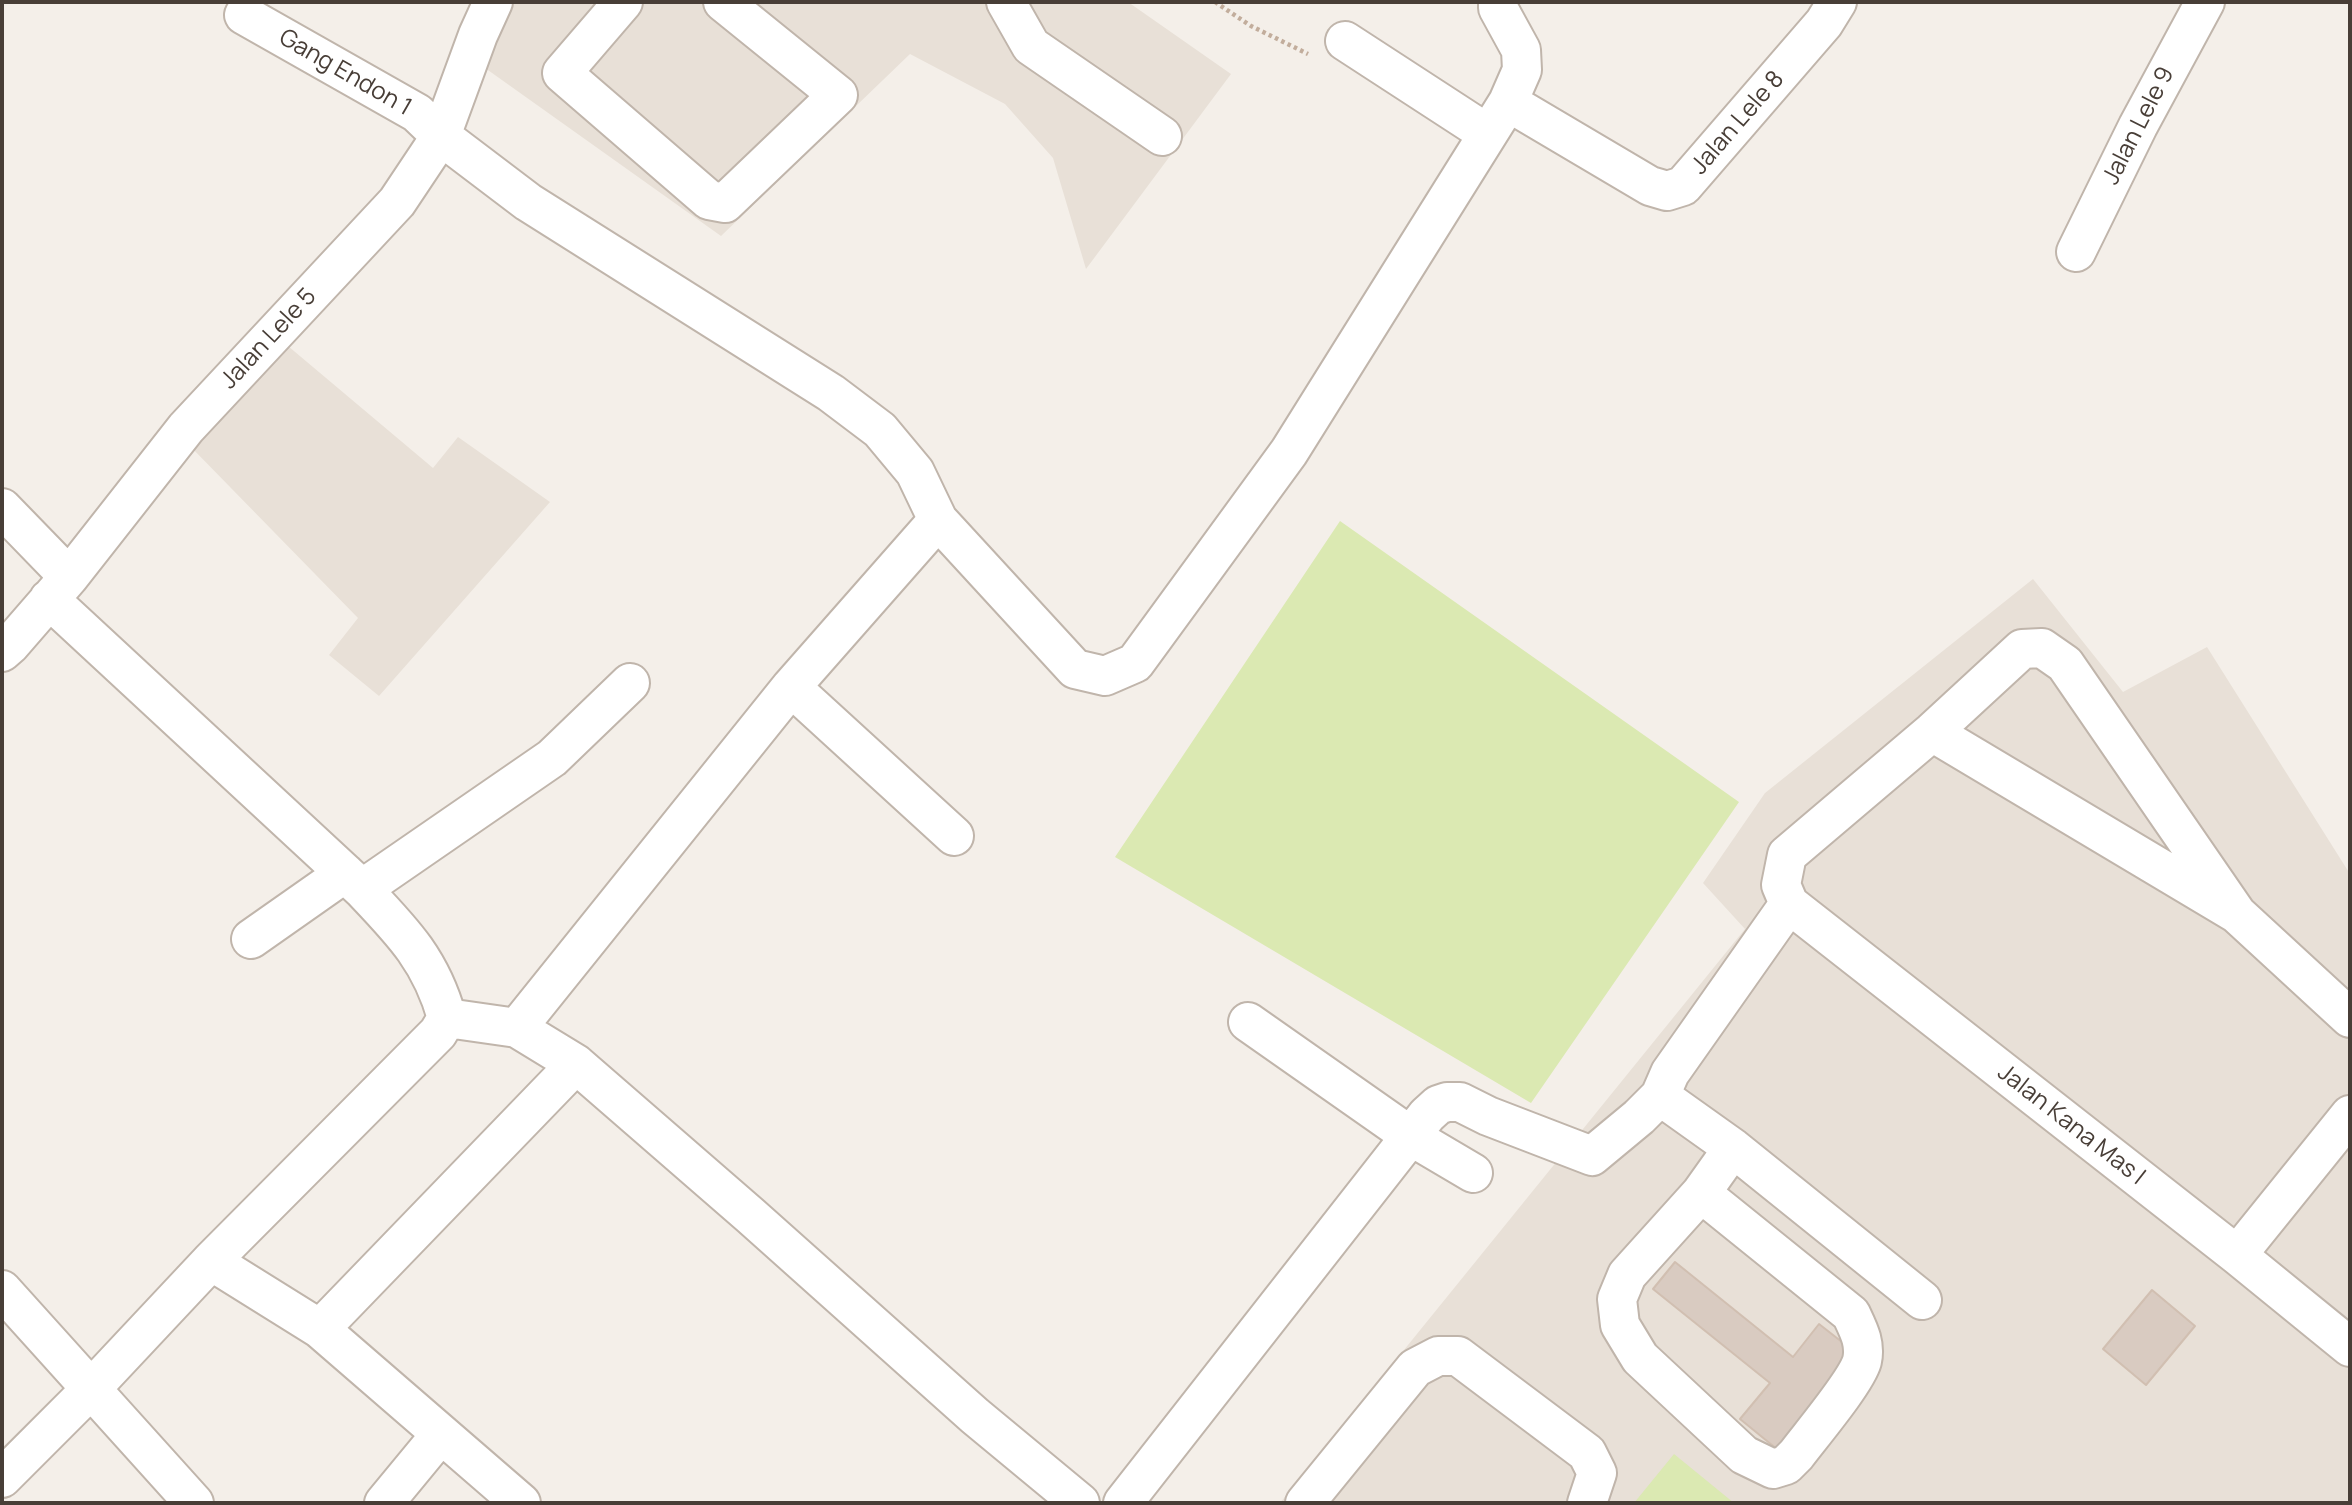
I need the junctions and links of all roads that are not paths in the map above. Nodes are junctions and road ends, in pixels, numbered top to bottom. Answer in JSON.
{"nodes":[{"id":1,"x":493,"y":2,"type":"edge"},
{"id":2,"x":622,"y":2,"type":"edge"},
{"id":3,"x":723,"y":2,"type":"edge"},
{"id":4,"x":1006,"y":2,"type":"edge"},
{"id":5,"x":1498,"y":2,"type":"edge"},
{"id":6,"x":1837,"y":2,"type":"edge"},
{"id":7,"x":2205,"y":2,"type":"edge"},
{"id":8,"x":244,"y":15,"type":"dead end"},
{"id":9,"x":1345,"y":41,"type":"road end"},
{"id":10,"x":1508,"y":102,"type":"junction"},
{"id":11,"x":1488,"y":134,"type":"junction"},
{"id":12,"x":441,"y":136,"type":"junction"},
{"id":13,"x":1162,"y":136,"type":"dead end"},
{"id":14,"x":2076,"y":252,"type":"dead end"},
{"id":15,"x":2,"y":508,"type":"edge"},
{"id":16,"x":938,"y":520,"type":"junction"},
{"id":17,"x":59,"y":588,"type":"junction"},
{"id":18,"x":2,"y":652,"type":"edge"},
{"id":19,"x":629,"y":683,"type":"dead end"},
{"id":20,"x":791,"y":687,"type":"junction"},
{"id":21,"x":1932,"y":732,"type":"junction"},
{"id":22,"x":954,"y":836,"type":"dead end"},
{"id":23,"x":354,"y":881,"type":"junction"},
{"id":24,"x":1789,"y":904,"type":"junction"},
{"id":25,"x":2237,"y":914,"type":"junction"},
{"id":26,"x":251,"y":939,"type":"dead end"},
{"id":27,"x":447,"y":1018,"type":"junction"},
{"id":28,"x":2350,"y":1018,"type":"edge"},
{"id":29,"x":1248,"y":1022,"type":"dead end"},
{"id":30,"x":517,"y":1028,"type":"junction"},
{"id":31,"x":576,"y":1064,"type":"junction"},
{"id":32,"x":1660,"y":1096,"type":"junction"},
{"id":33,"x":2350,"y":1115,"type":"edge"},
{"id":34,"x":1412,"y":1137,"type":"junction"},
{"id":35,"x":1733,"y":1148,"type":"junction"},
{"id":36,"x":1473,"y":1173,"type":"dead end"},
{"id":37,"x":1701,"y":1193,"type":"junction"},
{"id":38,"x":2237,"y":1255,"type":"junction"},
{"id":39,"x":1866,"y":1256,"type":"junction"},
{"id":40,"x":211,"y":1261,"type":"junction"},
{"id":41,"x":2,"y":1290,"type":"edge"},
{"id":42,"x":1922,"y":1300,"type":"dead end"},
{"id":43,"x":1835,"y":1301,"type":"junction"},
{"id":44,"x":320,"y":1329,"type":"junction"},
{"id":45,"x":2350,"y":1347,"type":"edge"},
{"id":46,"x":90,"y":1390,"type":"junction"},
{"id":47,"x":441,"y":1434,"type":"junction"},
{"id":48,"x":2,"y":1478,"type":"edge"},
{"id":49,"x":194,"y":1503,"type":"edge"},
{"id":50,"x":384,"y":1503,"type":"edge"},
{"id":51,"x":521,"y":1503,"type":"edge"},
{"id":52,"x":1080,"y":1503,"type":"edge"},
{"id":53,"x":1123,"y":1503,"type":"edge"},
{"id":54,"x":1305,"y":1503,"type":"edge"},
{"id":55,"x":1587,"y":1503,"type":"edge"}],
"edges":[{"from":1,"to":12,"type":"street","name":"Jalan Lele 5"},
{"from":2,"to":3,"type":"street"},
{"from":4,"to":13,"type":"street"},
{"from":5,"to":10,"type":"street","name":"Gang Endon 1"},
{"from":6,"to":10,"type":"street","name":"Jalan Lele 8"},
{"from":7,"to":14,"type":"street","name":"Jalan Lele 9"},
{"from":8,"to":12,"type":"street","name":"Gang Endon 1"},
{"from":9,"to":11,"type":"street"},
{"from":10,"to":11,"type":"street","name":"Gang Endon 1"},
{"from":11,"to":16,"type":"street","name":"Gang Endon 1"},
{"from":12,"to":16,"type":"street","name":"Gang Endon 1"},
{"from":12,"to":17,"type":"street","name":"Jalan Lele 5"},
{"from":15,"to":17,"type":"street"},
{"from":16,"to":20,"type":"street"},
{"from":17,"to":18,"type":"street","name":"Jalan Lele 5"},
{"from":17,"to":23,"type":"street"},
{"from":19,"to":23,"type":"street"},
{"from":20,"to":22,"type":"street"},
{"from":20,"to":30,"type":"street"},
{"from":21,"to":24,"type":"street"},
{"from":21,"to":25,"type":"street"},
{"from":21,"to":25,"type":"street"},
{"from":23,"to":26,"type":"street"},
{"from":23,"to":27,"type":"street"},
{"from":24,"to":32,"type":"street"},
{"from":24,"to":38,"type":"street","name":"Jalan Kana Mas I"},
{"from":25,"to":28,"type":"street"},
{"from":27,"to":30,"type":"street"},
{"from":27,"to":40,"type":"street"},
{"from":29,"to":34,"type":"street"},
{"from":30,"to":31,"type":"street"},
{"from":31,"to":44,"type":"street"},
{"from":31,"to":52,"type":"street"},
{"from":32,"to":34,"type":"street"},
{"from":32,"to":35,"type":"street"},
{"from":33,"to":38,"type":"street"},
{"from":34,"to":36,"type":"street"},
{"from":34,"to":53,"type":"street"},
{"from":35,"to":37,"type":"street"},
{"from":35,"to":39,"type":"street"},
{"from":37,"to":43,"type":"street"},
{"from":37,"to":43,"type":"street"},
{"from":38,"to":45,"type":"street","name":"Jalan Kana Mas I"},
{"from":39,"to":42,"type":"street"},
{"from":39,"to":43,"type":"street"},
{"from":40,"to":44,"type":"street"},
{"from":40,"to":46,"type":"street"},
{"from":41,"to":46,"type":"street"},
{"from":44,"to":47,"type":"street"},
{"from":46,"to":48,"type":"street"},
{"from":46,"to":49,"type":"street"},
{"from":47,"to":50,"type":"street"},
{"from":47,"to":51,"type":"street"},
{"from":54,"to":55,"type":"street"}]}
